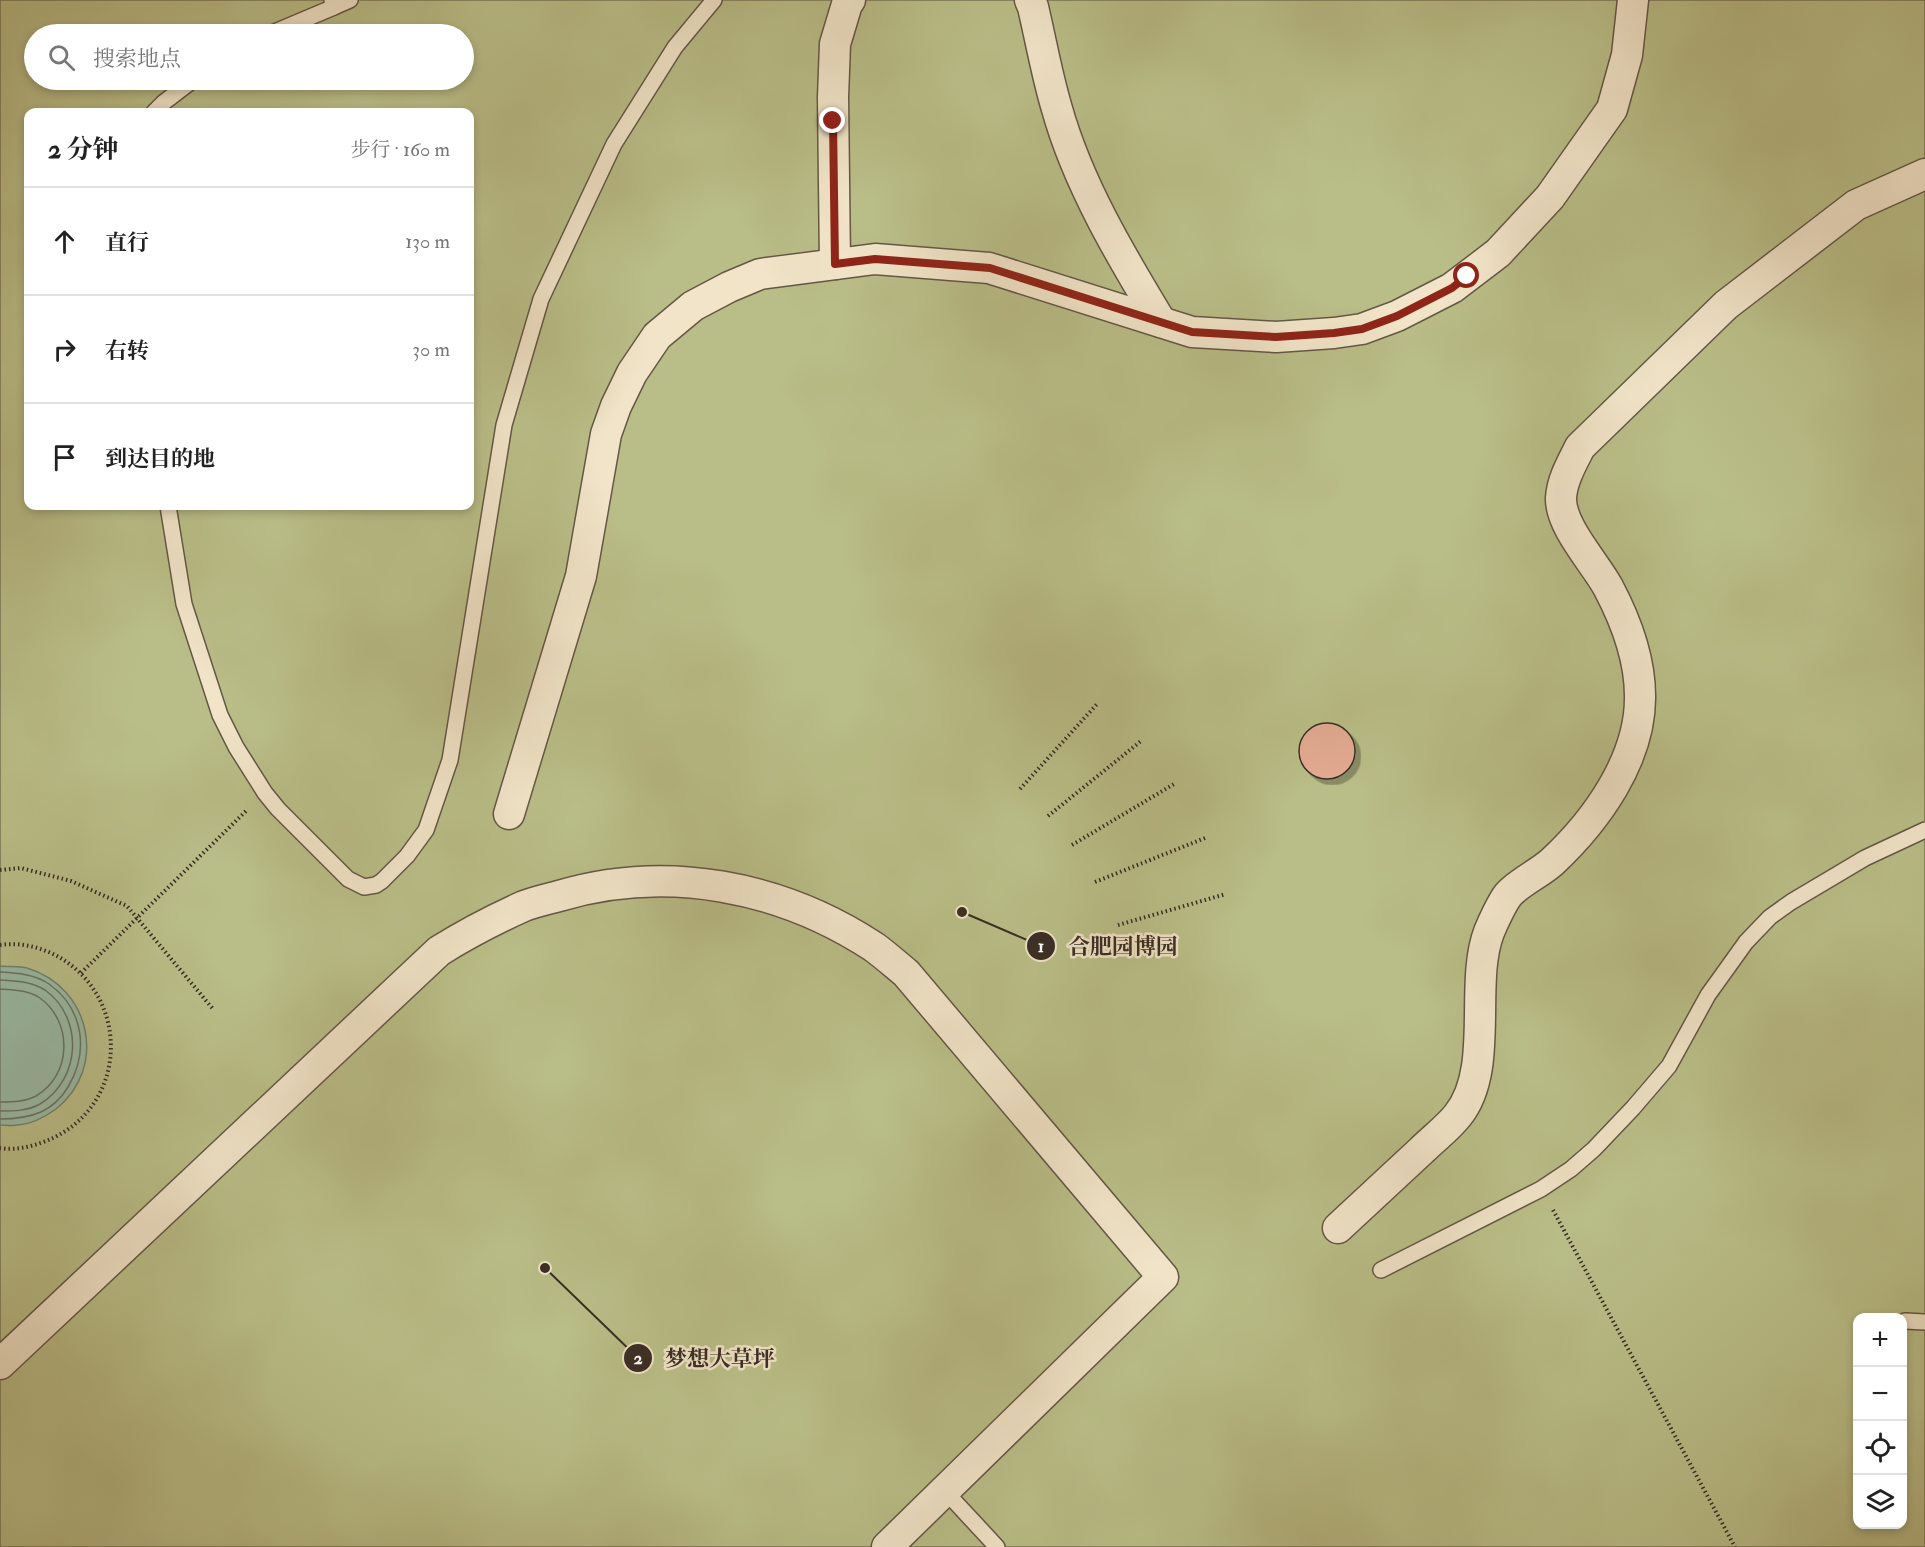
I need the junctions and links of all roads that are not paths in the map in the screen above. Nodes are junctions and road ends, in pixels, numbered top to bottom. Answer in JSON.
{"nodes":[{"id":1,"x":350,"y":0,"type":"edge"},
{"id":2,"x":714,"y":0,"type":"edge"},
{"id":3,"x":850,"y":0,"type":"edge"},
{"id":4,"x":1030,"y":0,"type":"edge"},
{"id":5,"x":1633,"y":0,"type":"edge"},
{"id":6,"x":333,"y":4,"type":"edge"},
{"id":7,"x":291,"y":24,"type":"edge"},
{"id":8,"x":181,"y":90,"type":"edge"},
{"id":9,"x":158,"y":108,"type":"edge"},
{"id":10,"x":1925,"y":174,"type":"edge"},
{"id":11,"x":835,"y":264,"type":"junction"},
{"id":12,"x":1161,"y":322,"type":"junction"},
{"id":13,"x":169,"y":510,"type":"edge"},
{"id":14,"x":509,"y":814,"type":"dead end"},
{"id":15,"x":1925,"y":830,"type":"edge"},
{"id":16,"x":1338,"y":1228,"type":"dead end"},
{"id":17,"x":1381,"y":1270,"type":"dead end"},
{"id":18,"x":1907,"y":1321,"type":"edge"},
{"id":19,"x":1925,"y":1322,"type":"edge"},
{"id":20,"x":0,"y":1364,"type":"edge"},
{"id":21,"x":945,"y":1491,"type":"junction"},
{"id":22,"x":887,"y":1547,"type":"edge"},
{"id":23,"x":997,"y":1547,"type":"edge"}],
"edges":[{"from":1,"to":6,"type":"lane"},
{"from":2,"to":13,"type":"lane"},
{"from":3,"to":11,"type":"street"},
{"from":4,"to":12,"type":"street"},
{"from":5,"to":12,"type":"street"},
{"from":6,"to":7,"type":"lane"},
{"from":8,"to":9,"type":"lane"},
{"from":10,"to":16,"type":"street"},
{"from":11,"to":12,"type":"street"},
{"from":11,"to":14,"type":"street"},
{"from":15,"to":17,"type":"lane"},
{"from":18,"to":19,"type":"lane"},
{"from":20,"to":21,"type":"street"},
{"from":21,"to":22,"type":"street"},
{"from":21,"to":23,"type":"lane"}]}
